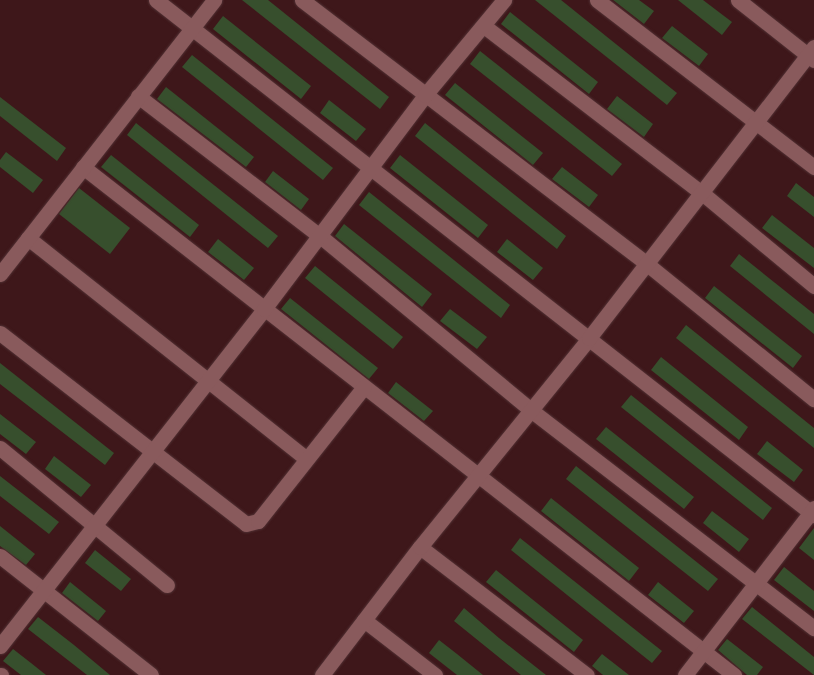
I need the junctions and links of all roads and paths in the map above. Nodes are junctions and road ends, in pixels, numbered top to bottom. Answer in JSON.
{"nodes":[{"id":1,"x":156,"y":0,"type":"edge"},
{"id":2,"x":214,"y":0,"type":"edge"},
{"id":3,"x":302,"y":0,"type":"edge"},
{"id":4,"x":504,"y":0,"type":"edge"},
{"id":5,"x":597,"y":0,"type":"edge"},
{"id":6,"x":738,"y":0,"type":"edge"},
{"id":7,"x":484,"y":26,"type":"junction"},
{"id":8,"x":191,"y":27,"type":"junction"},
{"id":9,"x":812,"y":54,"type":"edge"},
{"id":10,"x":425,"y":94,"type":"junction"},
{"id":11,"x":138,"y":96,"type":"junction"},
{"id":12,"x":758,"y":123,"type":"junction"},
{"id":13,"x":82,"y":167,"type":"junction"},
{"id":14,"x":371,"y":167,"type":"junction"},
{"id":15,"x":814,"y":167,"type":"edge"},
{"id":16,"x":702,"y":193,"type":"junction"},
{"id":17,"x":320,"y":236,"type":"junction"},
{"id":18,"x":28,"y":238,"type":"junction"},
{"id":19,"x":647,"y":264,"type":"junction"},
{"id":20,"x":0,"y":274,"type":"edge"},
{"id":21,"x":814,"y":286,"type":"edge"},
{"id":22,"x":264,"y":309,"type":"junction"},
{"id":23,"x":0,"y":332,"type":"edge"},
{"id":24,"x":589,"y":338,"type":"junction"},
{"id":25,"x":208,"y":382,"type":"junction"},
{"id":26,"x":364,"y":387,"type":"junction"},
{"id":27,"x":814,"y":399,"type":"edge"},
{"id":28,"x":532,"y":411,"type":"junction"},
{"id":29,"x":0,"y":448,"type":"edge"},
{"id":30,"x":152,"y":452,"type":"junction"},
{"id":31,"x":306,"y":458,"type":"junction"},
{"id":32,"x":477,"y":476,"type":"junction"},
{"id":33,"x":813,"y":512,"type":"edge"},
{"id":34,"x":95,"y":523,"type":"junction"},
{"id":35,"x":420,"y":547,"type":"junction"},
{"id":36,"x":0,"y":556,"type":"edge"},
{"id":37,"x":757,"y":584,"type":"junction"},
{"id":38,"x":167,"y":585,"type":"dead end"},
{"id":39,"x":44,"y":590,"type":"junction"},
{"id":40,"x":364,"y":620,"type":"junction"},
{"id":41,"x":814,"y":628,"type":"edge"},
{"id":42,"x":0,"y":646,"type":"edge"},
{"id":43,"x":704,"y":652,"type":"junction"},
{"id":44,"x":151,"y":675,"type":"edge"},
{"id":45,"x":322,"y":675,"type":"edge"},
{"id":46,"x":435,"y":675,"type":"edge"},
{"id":47,"x":587,"y":675,"type":"edge"},
{"id":48,"x":685,"y":675,"type":"edge"},
{"id":49,"x":734,"y":675,"type":"edge"}],
"edges":[{"from":1,"to":8,"type":"street"},
{"from":2,"to":8,"type":"street"},
{"from":3,"to":10,"type":"street"},
{"from":4,"to":7,"type":"street"},
{"from":5,"to":12,"type":"street"},
{"from":6,"to":9,"type":"street"},
{"from":7,"to":10,"type":"street"},
{"from":7,"to":16,"type":"street"},
{"from":8,"to":11,"type":"street"},
{"from":8,"to":14,"type":"street"},
{"from":9,"to":12,"type":"street"},
{"from":10,"to":14,"type":"street"},
{"from":10,"to":19,"type":"street"},
{"from":11,"to":13,"type":"street"},
{"from":11,"to":17,"type":"street"},
{"from":12,"to":15,"type":"street"},
{"from":12,"to":16,"type":"street"},
{"from":13,"to":18,"type":"street"},
{"from":13,"to":22,"type":"street"},
{"from":14,"to":17,"type":"street"},
{"from":14,"to":24,"type":"street"},
{"from":16,"to":19,"type":"street"},
{"from":16,"to":21,"type":"street"},
{"from":17,"to":22,"type":"street"},
{"from":17,"to":28,"type":"street"},
{"from":18,"to":20,"type":"street"},
{"from":18,"to":25,"type":"street"},
{"from":19,"to":24,"type":"street"},
{"from":19,"to":27,"type":"street"},
{"from":22,"to":25,"type":"street"},
{"from":22,"to":26,"type":"street"},
{"from":23,"to":30,"type":"street"},
{"from":24,"to":28,"type":"street"},
{"from":24,"to":33,"type":"street"},
{"from":25,"to":30,"type":"street"},
{"from":25,"to":31,"type":"street"},
{"from":26,"to":31,"type":"street"},
{"from":26,"to":32,"type":"street"},
{"from":28,"to":32,"type":"street"},
{"from":28,"to":37,"type":"street"},
{"from":29,"to":34,"type":"street"},
{"from":30,"to":31,"type":"street"},
{"from":30,"to":34,"type":"street"},
{"from":32,"to":35,"type":"street"},
{"from":32,"to":43,"type":"street"},
{"from":33,"to":37,"type":"street"},
{"from":34,"to":38,"type":"street"},
{"from":34,"to":39,"type":"street"},
{"from":35,"to":40,"type":"street"},
{"from":35,"to":47,"type":"street"},
{"from":36,"to":39,"type":"street"},
{"from":37,"to":41,"type":"street"},
{"from":37,"to":43,"type":"street"},
{"from":39,"to":42,"type":"street"},
{"from":39,"to":44,"type":"street"},
{"from":40,"to":45,"type":"street"},
{"from":40,"to":46,"type":"street"},
{"from":43,"to":48,"type":"street"},
{"from":43,"to":49,"type":"street"}]}
